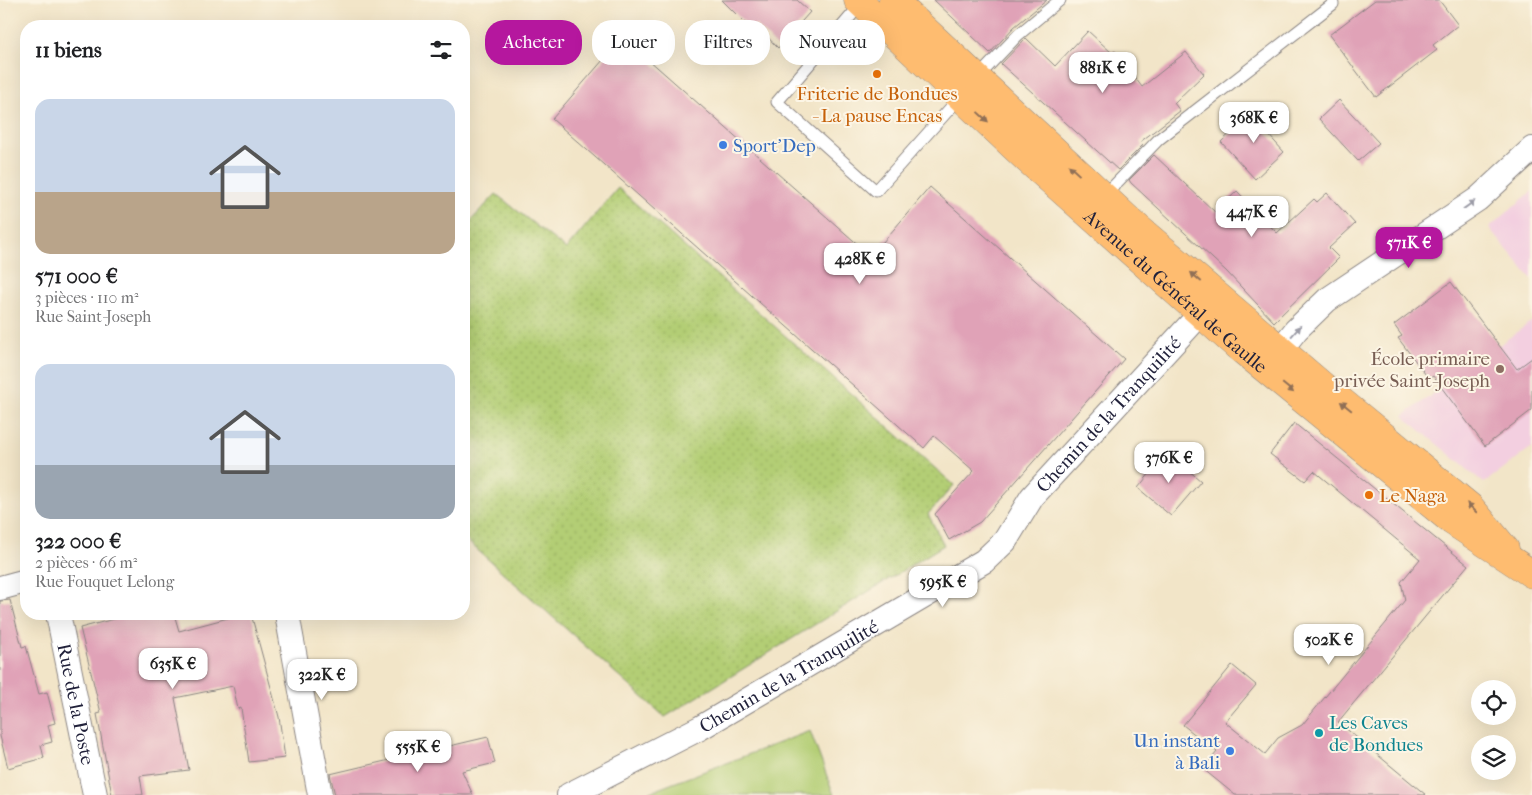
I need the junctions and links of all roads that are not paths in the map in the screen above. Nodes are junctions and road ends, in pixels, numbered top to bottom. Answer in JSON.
{"nodes":[{"id":1,"x":893,"y":0,"type":"edge"},
{"id":2,"x":1060,"y":0,"type":"edge"},
{"id":3,"x":860,"y":2,"type":"edge"},
{"id":4,"x":1333,"y":4,"type":"dead end"},
{"id":5,"x":968,"y":88,"type":"junction"},
{"id":6,"x":1532,"y":149,"type":"edge"},
{"id":7,"x":1103,"y":197,"type":"junction"},
{"id":8,"x":1209,"y":305,"type":"junction"},
{"id":9,"x":1272,"y":360,"type":"junction"},
{"id":10,"x":1523,"y":567,"type":"edge"},
{"id":11,"x":20,"y":583,"type":"edge"},
{"id":12,"x":0,"y":588,"type":"edge"},
{"id":13,"x":59,"y":620,"type":"edge"},
{"id":14,"x":288,"y":620,"type":"edge"},
{"id":15,"x":95,"y":795,"type":"edge"},
{"id":16,"x":320,"y":795,"type":"edge"},
{"id":17,"x":569,"y":795,"type":"edge"}],
"edges":[{"from":1,"to":5,"type":"main road","name":"Avenue du Général de Gaulle"},
{"from":2,"to":5,"type":"lane"},
{"from":3,"to":5,"type":"main road","name":"Avenue du Général de Gaulle"},
{"from":3,"to":5,"type":"lane"},
{"from":4,"to":7,"type":"lane"},
{"from":7,"to":5,"type":"main road","name":"Avenue du Général de Gaulle","one_way":true},
{"from":5,"to":8,"type":"main road","name":"Avenue du Général de Gaulle","one_way":true},
{"from":9,"to":6,"type":"street","one_way":true},
{"from":8,"to":7,"type":"main road","name":"Avenue du Général de Gaulle","one_way":true},
{"from":8,"to":9,"type":"main road","name":"Avenue du Général de Gaulle"},
{"from":8,"to":17,"type":"street","name":"Chemin de la Tranquilité"},
{"from":9,"to":10,"type":"main road","name":"Avenue du Général de Gaulle"},
{"from":11,"to":12,"type":"street"},
{"from":13,"to":15,"type":"street","name":"Rue de la Poste"},
{"from":14,"to":16,"type":"street"}]}
